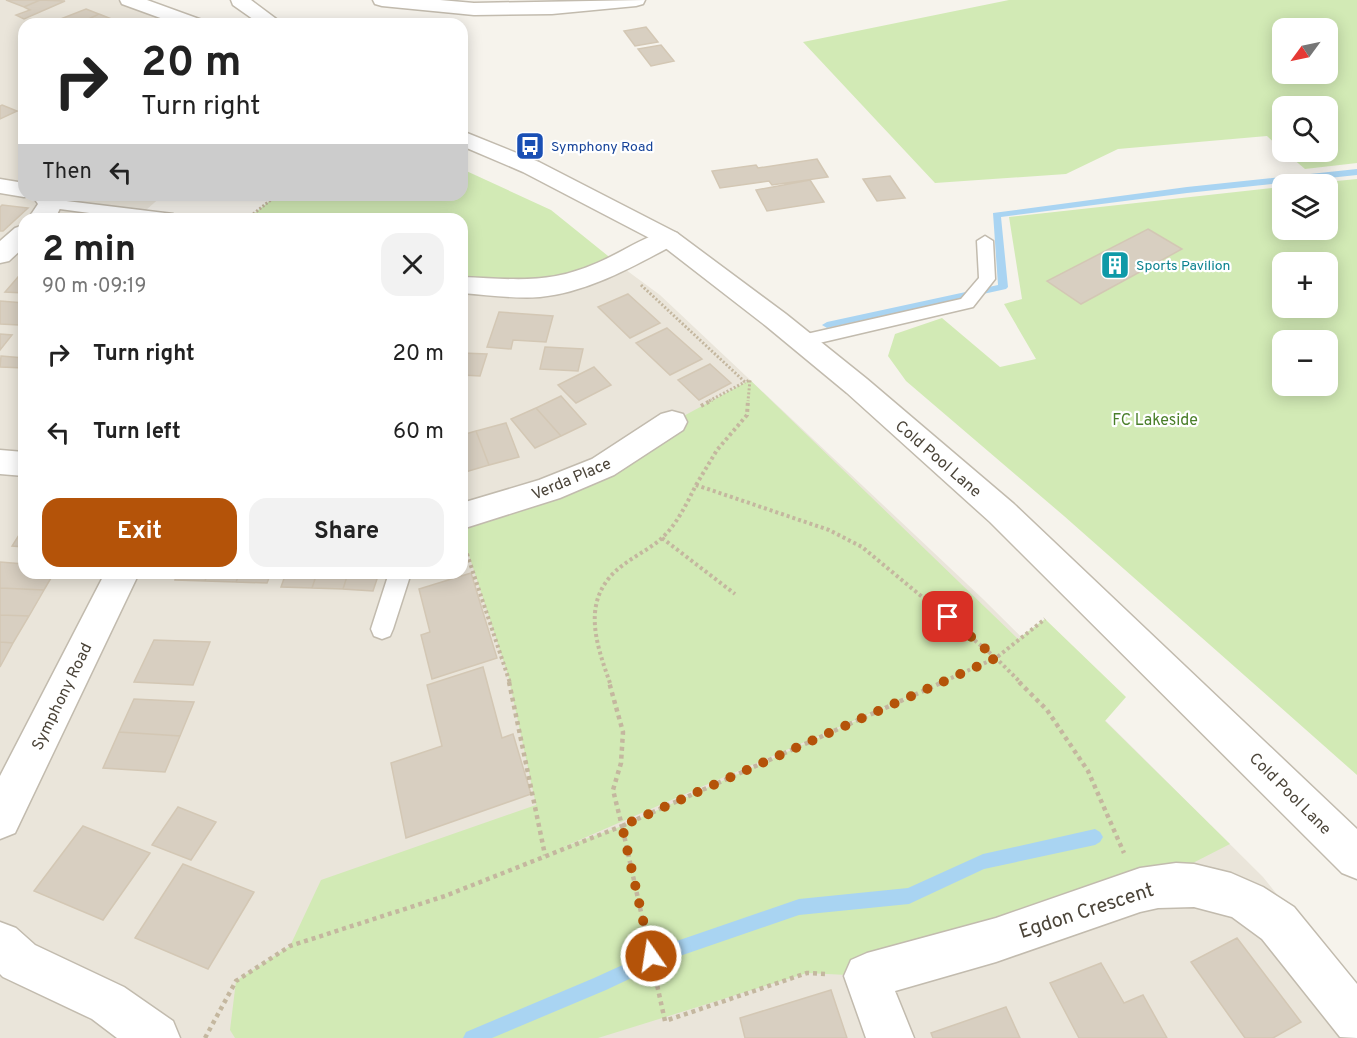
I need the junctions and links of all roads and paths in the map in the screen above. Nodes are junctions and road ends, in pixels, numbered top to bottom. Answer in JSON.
{"nodes":[{"id":1,"x":129,"y":0,"type":"edge"},
{"id":2,"x":240,"y":0,"type":"edge"},
{"id":3,"x":278,"y":0,"type":"edge"},
{"id":4,"x":382,"y":0,"type":"edge"},
{"id":5,"x":636,"y":0,"type":"edge"},
{"id":6,"x":178,"y":18,"type":"edge"},
{"id":7,"x":265,"y":18,"type":"edge"},
{"id":8,"x":272,"y":18,"type":"edge"},
{"id":9,"x":468,"y":141,"type":"edge"},
{"id":10,"x":0,"y":186,"type":"edge"},
{"id":11,"x":18,"y":189,"type":"edge"},
{"id":12,"x":270,"y":201,"type":"edge"},
{"id":13,"x":45,"y":206,"type":"edge"},
{"id":14,"x":114,"y":213,"type":"edge"},
{"id":15,"x":254,"y":213,"type":"edge"},
{"id":16,"x":18,"y":238,"type":"edge"},
{"id":17,"x":668,"y":238,"type":"junction"},
{"id":18,"x":985,"y":241,"type":"dead end"},
{"id":19,"x":0,"y":255,"type":"edge"},
{"id":20,"x":618,"y":264,"type":"junction"},
{"id":21,"x":468,"y":285,"type":"edge"},
{"id":22,"x":802,"y":341,"type":"junction"},
{"id":23,"x":746,"y":382,"type":"junction"},
{"id":24,"x":672,"y":422,"type":"joint"},
{"id":25,"x":0,"y":462,"type":"edge"},
{"id":26,"x":18,"y":464,"type":"edge"},
{"id":27,"x":696,"y":484,"type":"junction"},
{"id":28,"x":468,"y":528,"type":"edge"},
{"id":29,"x":662,"y":538,"type":"junction"},
{"id":30,"x":468,"y":546,"type":"edge"},
{"id":31,"x":119,"y":579,"type":"edge"},
{"id":32,"x":398,"y":579,"type":"edge"},
{"id":33,"x":735,"y":594,"type":"dead end"},
{"id":34,"x":1045,"y":619,"type":"dead end"},
{"id":35,"x":382,"y":629,"type":"dead end"},
{"id":36,"x":996,"y":658,"type":"junction"},
{"id":37,"x":0,"y":819,"type":"edge"},
{"id":38,"x":622,"y":826,"type":"junction"},
{"id":39,"x":545,"y":855,"type":"junction"},
{"id":40,"x":1357,"y":858,"type":"edge"},
{"id":41,"x":1140,"y":890,"type":"junction"},
{"id":42,"x":0,"y":944,"type":"edge"},
{"id":43,"x":867,"y":976,"type":"junction"},
{"id":44,"x":1357,"y":1020,"type":"edge"},
{"id":45,"x":156,"y":1038,"type":"edge"},
{"id":46,"x":205,"y":1038,"type":"edge"},
{"id":47,"x":890,"y":1038,"type":"edge"}],
"edges":[{"from":1,"to":6,"type":"street"},
{"from":2,"to":7,"type":"street"},
{"from":3,"to":8,"type":"street"},
{"from":4,"to":5,"type":"street"},
{"from":9,"to":17,"type":"street","name":"Cold Pool Lane"},
{"from":10,"to":11,"type":"street"},
{"from":12,"to":15,"type":"path"},
{"from":13,"to":14,"type":"lane"},
{"from":16,"to":19,"type":"street"},
{"from":17,"to":20,"type":"street"},
{"from":17,"to":22,"type":"street","name":"Cold Pool Lane"},
{"from":18,"to":22,"type":"lane"},
{"from":20,"to":21,"type":"street"},
{"from":20,"to":23,"type":"path"},
{"from":22,"to":40,"type":"street","name":"Cold Pool Lane"},
{"from":23,"to":24,"type":"path"},
{"from":23,"to":27,"type":"path"},
{"from":24,"to":28,"type":"street","name":"Verda Place"},
{"from":25,"to":26,"type":"street"},
{"from":27,"to":29,"type":"path"},
{"from":27,"to":36,"type":"path"},
{"from":29,"to":33,"type":"path"},
{"from":29,"to":38,"type":"path"},
{"from":30,"to":39,"type":"path"},
{"from":31,"to":37,"type":"street","name":"Symphony Road"},
{"from":32,"to":35,"type":"lane"},
{"from":34,"to":36,"type":"path"},
{"from":36,"to":38,"type":"path"},
{"from":36,"to":41,"type":"path"},
{"from":38,"to":39,"type":"path"},
{"from":38,"to":43,"type":"path"},
{"from":39,"to":46,"type":"path"},
{"from":41,"to":43,"type":"street","name":"Egdon Crescent"},
{"from":41,"to":44,"type":"street","name":"Egdon Crescent"},
{"from":42,"to":45,"type":"street"},
{"from":43,"to":47,"type":"street"}]}
